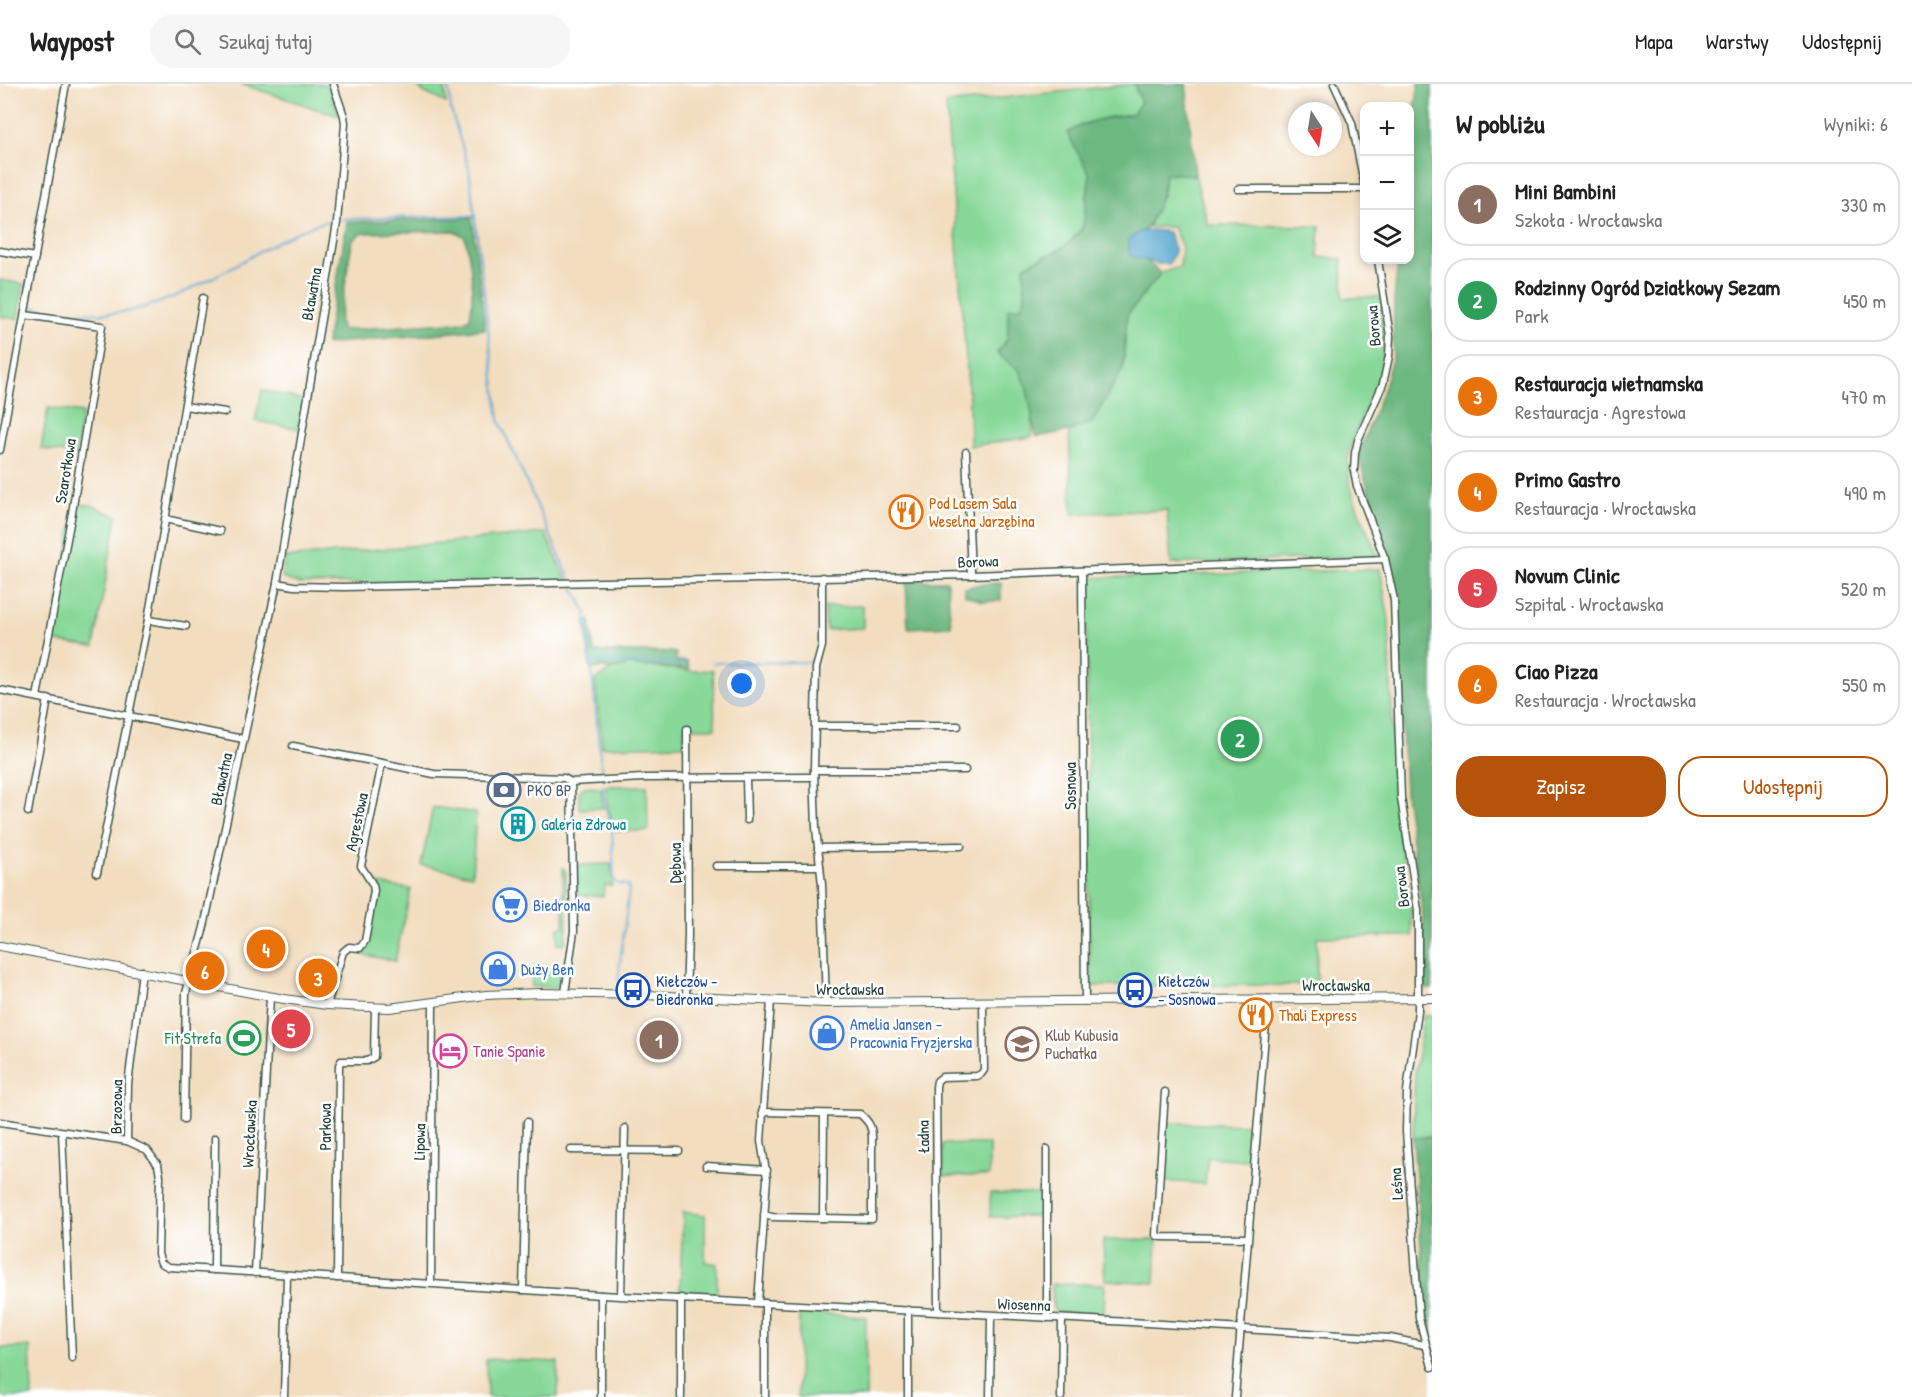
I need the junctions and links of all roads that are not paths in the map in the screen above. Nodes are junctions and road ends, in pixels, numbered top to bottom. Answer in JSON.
{"nodes":[{"id":1,"x":66,"y":84,"type":"edge"},
{"id":2,"x":333,"y":84,"type":"edge"},
{"id":3,"x":1335,"y":84,"type":"edge"},
{"id":4,"x":1360,"y":160,"type":"edge"},
{"id":5,"x":1238,"y":189,"type":"dead end"},
{"id":6,"x":1360,"y":189,"type":"edge"},
{"id":7,"x":0,"y":251,"type":"edge"},
{"id":8,"x":35,"y":257,"type":"junction"},
{"id":9,"x":1379,"y":264,"type":"edge"},
{"id":10,"x":203,"y":298,"type":"dead end"},
{"id":11,"x":25,"y":315,"type":"junction"},
{"id":12,"x":184,"y":406,"type":"junction"},
{"id":13,"x":225,"y":412,"type":"dead end"},
{"id":14,"x":0,"y":450,"type":"edge"},
{"id":15,"x":966,"y":452,"type":"dead end"},
{"id":16,"x":165,"y":519,"type":"junction"},
{"id":17,"x":219,"y":531,"type":"dead end"},
{"id":18,"x":1385,"y":559,"type":"junction"},
{"id":19,"x":1082,"y":571,"type":"junction"},
{"id":20,"x":971,"y":575,"type":"junction"},
{"id":21,"x":822,"y":578,"type":"junction"},
{"id":22,"x":277,"y":583,"type":"junction"},
{"id":23,"x":148,"y":620,"type":"junction"},
{"id":24,"x":186,"y":626,"type":"dead end"},
{"id":25,"x":0,"y":690,"type":"edge"},
{"id":26,"x":37,"y":697,"type":"junction"},
{"id":27,"x":48,"y":699,"type":"junction"},
{"id":28,"x":130,"y":714,"type":"junction"},
{"id":29,"x":815,"y":726,"type":"junction"},
{"id":30,"x":958,"y":726,"type":"dead end"},
{"id":31,"x":687,"y":729,"type":"dead end"},
{"id":32,"x":243,"y":739,"type":"junction"},
{"id":33,"x":293,"y":746,"type":"dead end"},
{"id":34,"x":382,"y":763,"type":"junction"},
{"id":35,"x":964,"y":770,"type":"dead end"},
{"id":36,"x":814,"y":773,"type":"junction"},
{"id":37,"x":687,"y":777,"type":"junction"},
{"id":38,"x":746,"y":778,"type":"junction"},
{"id":39,"x":571,"y":782,"type":"junction"},
{"id":40,"x":28,"y":812,"type":"dead end"},
{"id":41,"x":747,"y":820,"type":"dead end"},
{"id":42,"x":961,"y":846,"type":"dead end"},
{"id":43,"x":818,"y":848,"type":"junction"},
{"id":44,"x":820,"y":866,"type":"junction"},
{"id":45,"x":716,"y":867,"type":"dead end"},
{"id":46,"x":97,"y":873,"type":"dead end"},
{"id":47,"x":0,"y":946,"type":"edge"},
{"id":48,"x":142,"y":971,"type":"junction"},
{"id":49,"x":189,"y":980,"type":"junction"},
{"id":50,"x":565,"y":993,"type":"junction"},
{"id":51,"x":270,"y":997,"type":"junction"},
{"id":52,"x":686,"y":997,"type":"junction"},
{"id":53,"x":1419,"y":998,"type":"junction"},
{"id":54,"x":1432,"y":998,"type":"edge"},
{"id":55,"x":1268,"y":999,"type":"junction"},
{"id":56,"x":771,"y":1001,"type":"junction"},
{"id":57,"x":1084,"y":1001,"type":"junction"},
{"id":58,"x":433,"y":1002,"type":"junction"},
{"id":59,"x":983,"y":1002,"type":"junction"},
{"id":60,"x":826,"y":1003,"type":"junction"},
{"id":61,"x":327,"y":1005,"type":"junction"},
{"id":62,"x":375,"y":1008,"type":"junction"},
{"id":63,"x":1165,"y":1092,"type":"dead end"},
{"id":64,"x":762,"y":1112,"type":"junction"},
{"id":65,"x":824,"y":1114,"type":"junction"},
{"id":66,"x":184,"y":1119,"type":"dead end"},
{"id":67,"x":0,"y":1122,"type":"edge"},
{"id":68,"x":527,"y":1122,"type":"dead end"},
{"id":69,"x":625,"y":1128,"type":"dead end"},
{"id":70,"x":62,"y":1132,"type":"junction"},
{"id":71,"x":215,"y":1138,"type":"dead end"},
{"id":72,"x":127,"y":1141,"type":"junction"},
{"id":73,"x":1047,"y":1149,"type":"dead end"},
{"id":74,"x":571,"y":1150,"type":"dead end"},
{"id":75,"x":625,"y":1150,"type":"junction"},
{"id":76,"x":679,"y":1151,"type":"dead end"},
{"id":77,"x":706,"y":1166,"type":"dead end"},
{"id":78,"x":767,"y":1170,"type":"junction"},
{"id":79,"x":764,"y":1215,"type":"junction"},
{"id":80,"x":824,"y":1218,"type":"junction"},
{"id":81,"x":1248,"y":1238,"type":"junction"},
{"id":82,"x":161,"y":1263,"type":"joint"},
{"id":83,"x":214,"y":1270,"type":"junction"},
{"id":84,"x":255,"y":1273,"type":"junction"},
{"id":85,"x":286,"y":1275,"type":"junction"},
{"id":86,"x":338,"y":1278,"type":"junction"},
{"id":87,"x":431,"y":1283,"type":"junction"},
{"id":88,"x":523,"y":1290,"type":"junction"},
{"id":89,"x":601,"y":1295,"type":"junction"},
{"id":90,"x":621,"y":1295,"type":"junction"},
{"id":91,"x":681,"y":1298,"type":"junction"},
{"id":92,"x":758,"y":1302,"type":"junction"},
{"id":93,"x":765,"y":1303,"type":"junction"},
{"id":94,"x":908,"y":1310,"type":"junction"},
{"id":95,"x":938,"y":1312,"type":"junction"},
{"id":96,"x":991,"y":1316,"type":"junction"},
{"id":97,"x":1047,"y":1318,"type":"junction"},
{"id":98,"x":1062,"y":1319,"type":"junction"},
{"id":99,"x":1241,"y":1330,"type":"junction"},
{"id":100,"x":1424,"y":1345,"type":"junction"},
{"id":101,"x":72,"y":1358,"type":"dead end"},
{"id":102,"x":1432,"y":1367,"type":"edge"},
{"id":103,"x":284,"y":1397,"type":"edge"},
{"id":104,"x":601,"y":1397,"type":"edge"},
{"id":105,"x":681,"y":1397,"type":"edge"},
{"id":106,"x":765,"y":1397,"type":"edge"},
{"id":107,"x":908,"y":1397,"type":"edge"},
{"id":108,"x":990,"y":1397,"type":"edge"},
{"id":109,"x":1061,"y":1397,"type":"edge"},
{"id":110,"x":1235,"y":1397,"type":"edge"}],
"edges":[{"from":1,"to":8,"type":"street"},
{"from":2,"to":22,"type":"street","name":"Bławatna"},
{"from":3,"to":4,"type":"street"},
{"from":5,"to":6,"type":"street"},
{"from":7,"to":8,"type":"street"},
{"from":8,"to":11,"type":"street"},
{"from":9,"to":18,"type":"street","name":"Borowa"},
{"from":10,"to":12,"type":"street"},
{"from":11,"to":14,"type":"street"},
{"from":11,"to":26,"type":"street","name":"Szarotkowa"},
{"from":12,"to":13,"type":"street"},
{"from":12,"to":16,"type":"street"},
{"from":15,"to":20,"type":"street"},
{"from":16,"to":17,"type":"street"},
{"from":16,"to":23,"type":"street"},
{"from":18,"to":19,"type":"street","name":"Borowa"},
{"from":18,"to":53,"type":"street","name":"Borowa"},
{"from":19,"to":20,"type":"street","name":"Borowa"},
{"from":19,"to":57,"type":"street","name":"Sosnowa"},
{"from":20,"to":21,"type":"street","name":"Borowa"},
{"from":21,"to":22,"type":"street","name":"Borowa"},
{"from":21,"to":29,"type":"street"},
{"from":22,"to":32,"type":"street","name":"Bławatna"},
{"from":23,"to":24,"type":"street"},
{"from":23,"to":28,"type":"street"},
{"from":25,"to":26,"type":"street"},
{"from":26,"to":27,"type":"street"},
{"from":27,"to":28,"type":"street"},
{"from":27,"to":40,"type":"street"},
{"from":28,"to":32,"type":"street"},
{"from":28,"to":46,"type":"street"},
{"from":29,"to":30,"type":"street"},
{"from":29,"to":36,"type":"street"},
{"from":31,"to":37,"type":"street","name":"Dębowa"},
{"from":32,"to":49,"type":"street","name":"Bławatna"},
{"from":33,"to":34,"type":"street"},
{"from":34,"to":39,"type":"street"},
{"from":34,"to":61,"type":"street","name":"Agrestowa"},
{"from":35,"to":36,"type":"street"},
{"from":36,"to":38,"type":"street"},
{"from":36,"to":43,"type":"street"},
{"from":37,"to":38,"type":"street"},
{"from":37,"to":39,"type":"street"},
{"from":37,"to":52,"type":"street","name":"Dębowa"},
{"from":38,"to":41,"type":"street"},
{"from":39,"to":50,"type":"street"},
{"from":42,"to":43,"type":"street"},
{"from":43,"to":44,"type":"street"},
{"from":44,"to":45,"type":"street"},
{"from":44,"to":60,"type":"street"},
{"from":47,"to":48,"type":"street","name":"Wrocławska"},
{"from":48,"to":49,"type":"street","name":"Wrocławska"},
{"from":48,"to":72,"type":"street","name":"Brzozowa"},
{"from":49,"to":51,"type":"street","name":"Wrocławska"},
{"from":49,"to":66,"type":"street"},
{"from":50,"to":52,"type":"street","name":"Wrocławska"},
{"from":50,"to":58,"type":"street","name":"Wrocławska"},
{"from":51,"to":61,"type":"street","name":"Wrocławska"},
{"from":51,"to":84,"type":"street","name":"Wrocławska"},
{"from":52,"to":56,"type":"street","name":"Wrocławska"},
{"from":53,"to":54,"type":"street","name":"Wrocławska"},
{"from":53,"to":55,"type":"street","name":"Wrocławska"},
{"from":53,"to":100,"type":"street","name":"Leśna"},
{"from":55,"to":57,"type":"street","name":"Wrocławska"},
{"from":55,"to":81,"type":"street"},
{"from":56,"to":60,"type":"street","name":"Wrocławska"},
{"from":56,"to":64,"type":"street"},
{"from":57,"to":59,"type":"street","name":"Wrocławska"},
{"from":58,"to":62,"type":"street","name":"Wrocławska"},
{"from":58,"to":87,"type":"street","name":"Lipowa"},
{"from":59,"to":60,"type":"street","name":"Wrocławska"},
{"from":59,"to":95,"type":"street","name":"Ładna"},
{"from":61,"to":62,"type":"street","name":"Wrocławska"},
{"from":62,"to":86,"type":"street","name":"Parkowa"},
{"from":63,"to":81,"type":"street"},
{"from":64,"to":65,"type":"street"},
{"from":64,"to":78,"type":"street"},
{"from":65,"to":80,"type":"street"},
{"from":65,"to":80,"type":"street"},
{"from":67,"to":70,"type":"street"},
{"from":68,"to":88,"type":"street"},
{"from":69,"to":75,"type":"street"},
{"from":70,"to":72,"type":"street"},
{"from":70,"to":101,"type":"street"},
{"from":71,"to":83,"type":"street"},
{"from":72,"to":82,"type":"street","name":"Brzozowa"},
{"from":73,"to":97,"type":"street"},
{"from":74,"to":75,"type":"street"},
{"from":75,"to":76,"type":"street"},
{"from":75,"to":90,"type":"street"},
{"from":77,"to":78,"type":"street"},
{"from":78,"to":79,"type":"street"},
{"from":79,"to":80,"type":"street"},
{"from":79,"to":92,"type":"street"},
{"from":81,"to":99,"type":"street"},
{"from":82,"to":83,"type":"street","name":"Wiosenna"},
{"from":83,"to":84,"type":"street","name":"Wiosenna"},
{"from":84,"to":85,"type":"street","name":"Wiosenna"},
{"from":85,"to":86,"type":"street","name":"Wiosenna"},
{"from":85,"to":103,"type":"street"},
{"from":86,"to":87,"type":"street","name":"Wiosenna"},
{"from":87,"to":88,"type":"street","name":"Wiosenna"},
{"from":88,"to":89,"type":"street","name":"Wiosenna"},
{"from":89,"to":90,"type":"street","name":"Wiosenna"},
{"from":89,"to":104,"type":"street"},
{"from":90,"to":91,"type":"street","name":"Wiosenna"},
{"from":91,"to":92,"type":"street","name":"Wiosenna"},
{"from":91,"to":105,"type":"street"},
{"from":92,"to":93,"type":"street","name":"Wiosenna"},
{"from":93,"to":94,"type":"street","name":"Wiosenna"},
{"from":93,"to":106,"type":"street"},
{"from":94,"to":95,"type":"street","name":"Wiosenna"},
{"from":94,"to":107,"type":"street"},
{"from":95,"to":96,"type":"street","name":"Wiosenna"},
{"from":96,"to":97,"type":"street","name":"Wiosenna"},
{"from":96,"to":108,"type":"street"},
{"from":97,"to":98,"type":"street","name":"Wiosenna"},
{"from":98,"to":99,"type":"street","name":"Wiosenna"},
{"from":98,"to":109,"type":"street"},
{"from":99,"to":100,"type":"street","name":"Wiosenna"},
{"from":99,"to":110,"type":"street"},
{"from":100,"to":102,"type":"street","name":"Leśna"}]}
